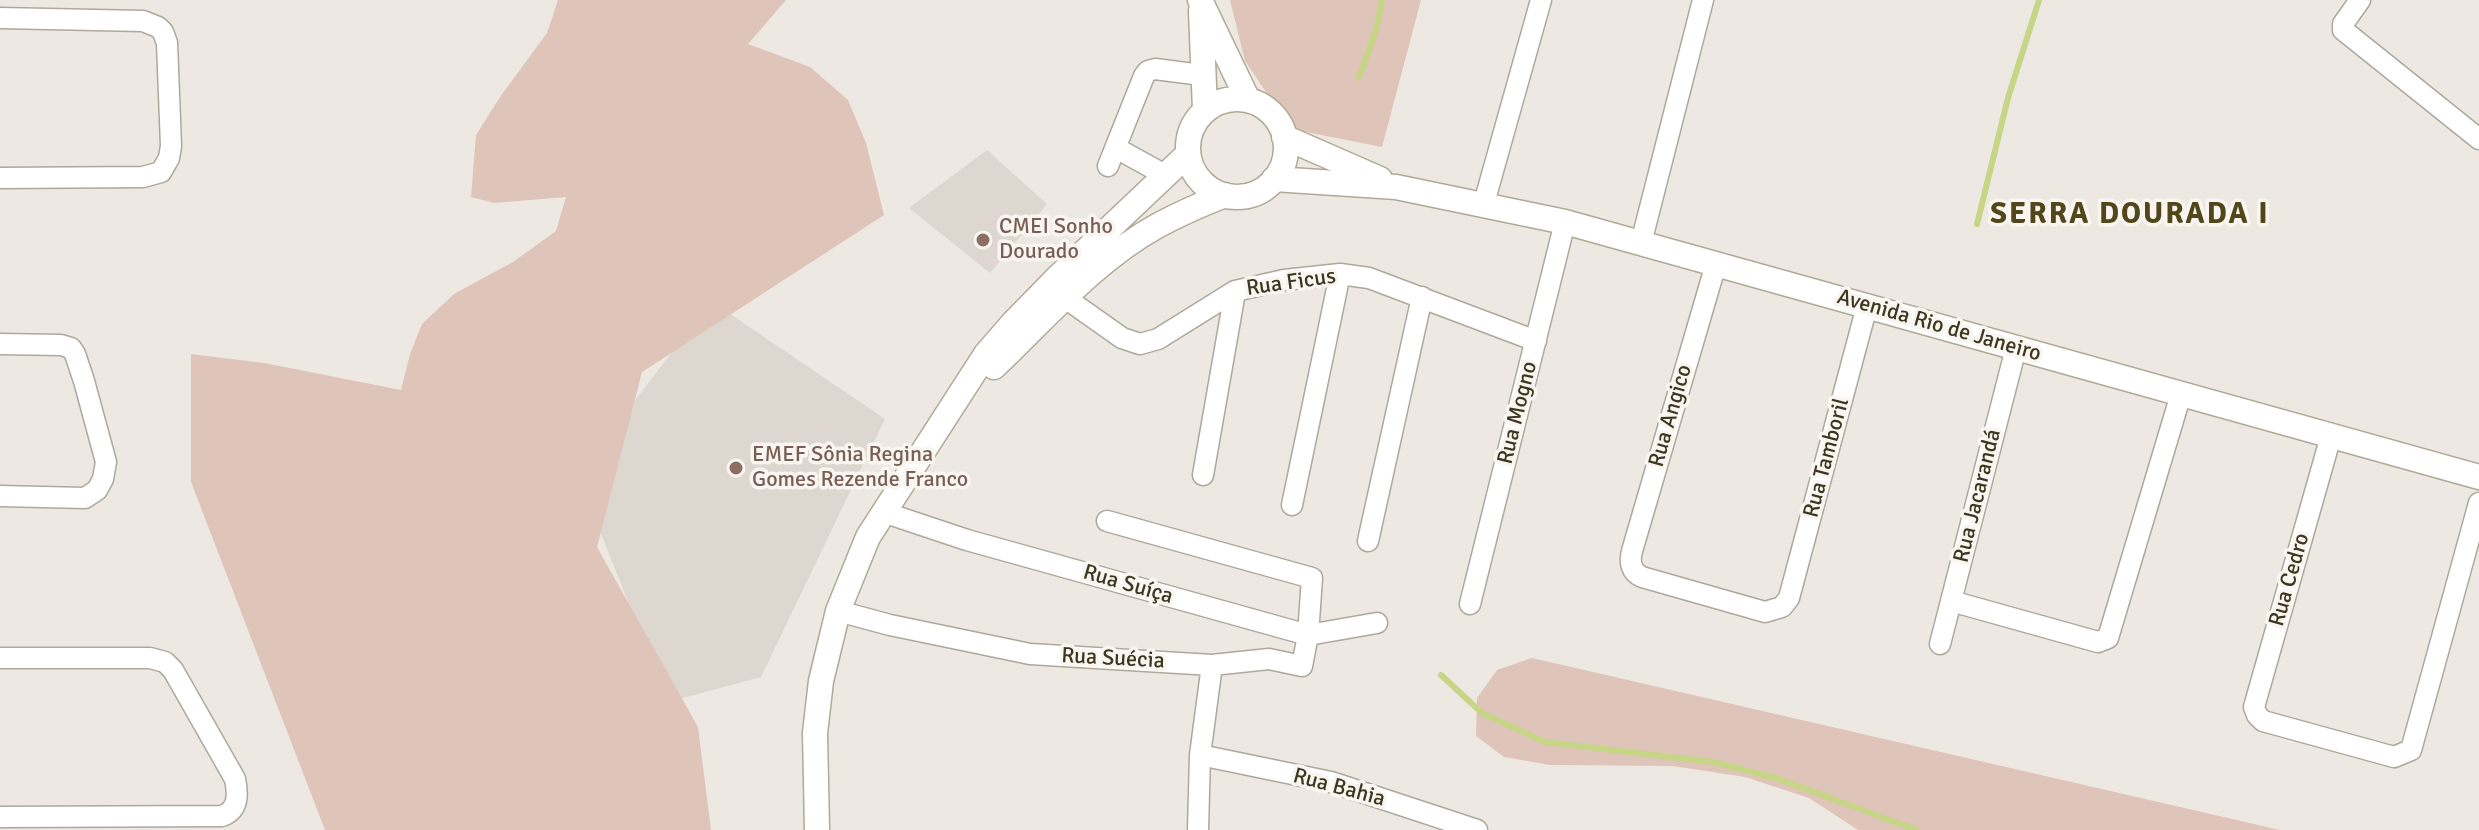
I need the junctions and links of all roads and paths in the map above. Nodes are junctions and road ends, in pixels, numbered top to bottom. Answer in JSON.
{"nodes":[{"id":1,"x":1541,"y":0,"type":"edge"},
{"id":2,"x":1703,"y":0,"type":"edge"},
{"id":3,"x":2360,"y":0,"type":"edge"},
{"id":4,"x":1200,"y":2,"type":"edge"},
{"id":5,"x":0,"y":18,"type":"edge"},
{"id":6,"x":1202,"y":75,"type":"junction"},
{"id":7,"x":1248,"y":100,"type":"junction"},
{"id":8,"x":1205,"y":110,"type":"junction"},
{"id":9,"x":1284,"y":137,"type":"junction"},
{"id":10,"x":2479,"y":139,"type":"edge"},
{"id":11,"x":1188,"y":154,"type":"junction"},
{"id":12,"x":1165,"y":175,"type":"junction"},
{"id":13,"x":0,"y":178,"type":"edge"},
{"id":14,"x":1274,"y":179,"type":"junction"},
{"id":15,"x":1396,"y":187,"type":"junction"},
{"id":16,"x":1225,"y":195,"type":"junction"},
{"id":17,"x":1484,"y":203,"type":"junction"},
{"id":18,"x":1565,"y":222,"type":"junction"},
{"id":19,"x":1641,"y":243,"type":"junction"},
{"id":20,"x":1716,"y":264,"type":"junction"},
{"id":21,"x":1340,"y":274,"type":"junction"},
{"id":22,"x":1235,"y":292,"type":"junction"},
{"id":23,"x":1064,"y":297,"type":"junction"},
{"id":24,"x":1422,"y":297,"type":"junction"},
{"id":25,"x":1867,"y":306,"type":"junction"},
{"id":26,"x":1536,"y":341,"type":"junction"},
{"id":27,"x":0,"y":344,"type":"edge"},
{"id":28,"x":2016,"y":348,"type":"junction"},
{"id":29,"x":2181,"y":394,"type":"junction"},
{"id":30,"x":960,"y":398,"type":"junction"},
{"id":31,"x":2331,"y":436,"type":"junction"},
{"id":32,"x":1203,"y":475,"type":"dead end"},
{"id":33,"x":2479,"y":477,"type":"edge"},
{"id":34,"x":0,"y":496,"type":"edge"},
{"id":35,"x":2479,"y":503,"type":"edge"},
{"id":36,"x":1292,"y":505,"type":"dead end"},
{"id":37,"x":883,"y":512,"type":"junction"},
{"id":38,"x":1107,"y":521,"type":"dead end"},
{"id":39,"x":1368,"y":541,"type":"dead end"},
{"id":40,"x":1951,"y":601,"type":"junction"},
{"id":41,"x":1470,"y":604,"type":"dead end"},
{"id":42,"x":1782,"y":607,"type":"joint"},
{"id":43,"x":838,"y":611,"type":"junction"},
{"id":44,"x":1377,"y":623,"type":"dead end"},
{"id":45,"x":1308,"y":635,"type":"junction"},
{"id":46,"x":1940,"y":644,"type":"dead end"},
{"id":47,"x":0,"y":658,"type":"edge"},
{"id":48,"x":1212,"y":665,"type":"junction"},
{"id":49,"x":1200,"y":755,"type":"junction"},
{"id":50,"x":0,"y":817,"type":"edge"},
{"id":51,"x":817,"y":830,"type":"edge"},
{"id":52,"x":1198,"y":830,"type":"edge"},
{"id":53,"x":1477,"y":830,"type":"edge"}],
"edges":[{"from":1,"to":17,"type":"street"},
{"from":2,"to":19,"type":"street"},
{"from":3,"to":10,"type":"street"},
{"from":4,"to":6,"type":"street"},
{"from":4,"to":7,"type":"street"},
{"from":5,"to":13,"type":"street"},
{"from":6,"to":8,"type":"street"},
{"from":6,"to":12,"type":"street"},
{"from":7,"to":8,"type":"street"},
{"from":7,"to":9,"type":"street"},
{"from":8,"to":11,"type":"street"},
{"from":9,"to":14,"type":"street"},
{"from":9,"to":15,"type":"street","name":"Avenida Rio de Janeiro"},
{"from":11,"to":12,"type":"street"},
{"from":11,"to":16,"type":"street"},
{"from":12,"to":30,"type":"street"},
{"from":14,"to":15,"type":"street","name":"Avenida Rio de Janeiro"},
{"from":14,"to":16,"type":"street"},
{"from":15,"to":17,"type":"street","name":"Avenida Rio de Janeiro"},
{"from":16,"to":23,"type":"street"},
{"from":17,"to":18,"type":"street","name":"Avenida Rio de Janeiro"},
{"from":18,"to":19,"type":"street","name":"Avenida Rio de Janeiro"},
{"from":18,"to":26,"type":"street","name":"Rua Mogno"},
{"from":19,"to":20,"type":"street","name":"Avenida Rio de Janeiro"},
{"from":20,"to":25,"type":"street","name":"Avenida Rio de Janeiro"},
{"from":20,"to":42,"type":"street","name":"Rua Angico"},
{"from":21,"to":22,"type":"street","name":"Rua Ficus"},
{"from":21,"to":24,"type":"street","name":"Rua Ficus"},
{"from":21,"to":36,"type":"street"},
{"from":22,"to":23,"type":"street","name":"Rua Ficus"},
{"from":22,"to":32,"type":"street"},
{"from":23,"to":30,"type":"street"},
{"from":24,"to":26,"type":"street","name":"Rua Ficus"},
{"from":24,"to":39,"type":"street"},
{"from":25,"to":28,"type":"street","name":"Avenida Rio de Janeiro"},
{"from":25,"to":42,"type":"street","name":"Rua Tamboril"},
{"from":26,"to":41,"type":"street","name":"Rua Mogno"},
{"from":27,"to":34,"type":"street"},
{"from":28,"to":29,"type":"street","name":"Avenida Rio de Janeiro"},
{"from":28,"to":40,"type":"street","name":"Rua Jacarandá"},
{"from":29,"to":31,"type":"street","name":"Avenida Rio de Janeiro"},
{"from":29,"to":40,"type":"street"},
{"from":30,"to":37,"type":"street"},
{"from":31,"to":33,"type":"street","name":"Avenida Rio de Janeiro"},
{"from":31,"to":35,"type":"street","name":"Rua Cedro"},
{"from":37,"to":43,"type":"street"},
{"from":37,"to":45,"type":"street","name":"Rua Suíça"},
{"from":38,"to":45,"type":"street","name":"Rua Suécia"},
{"from":40,"to":46,"type":"street","name":"Rua Jacarandá"},
{"from":43,"to":48,"type":"street","name":"Rua Suécia"},
{"from":43,"to":51,"type":"street"},
{"from":44,"to":45,"type":"street","name":"Rua Suíça"},
{"from":45,"to":48,"type":"street","name":"Rua Suécia"},
{"from":47,"to":50,"type":"street"},
{"from":48,"to":49,"type":"street"},
{"from":49,"to":52,"type":"street"},
{"from":49,"to":53,"type":"street","name":"Rua Bahia"}]}
